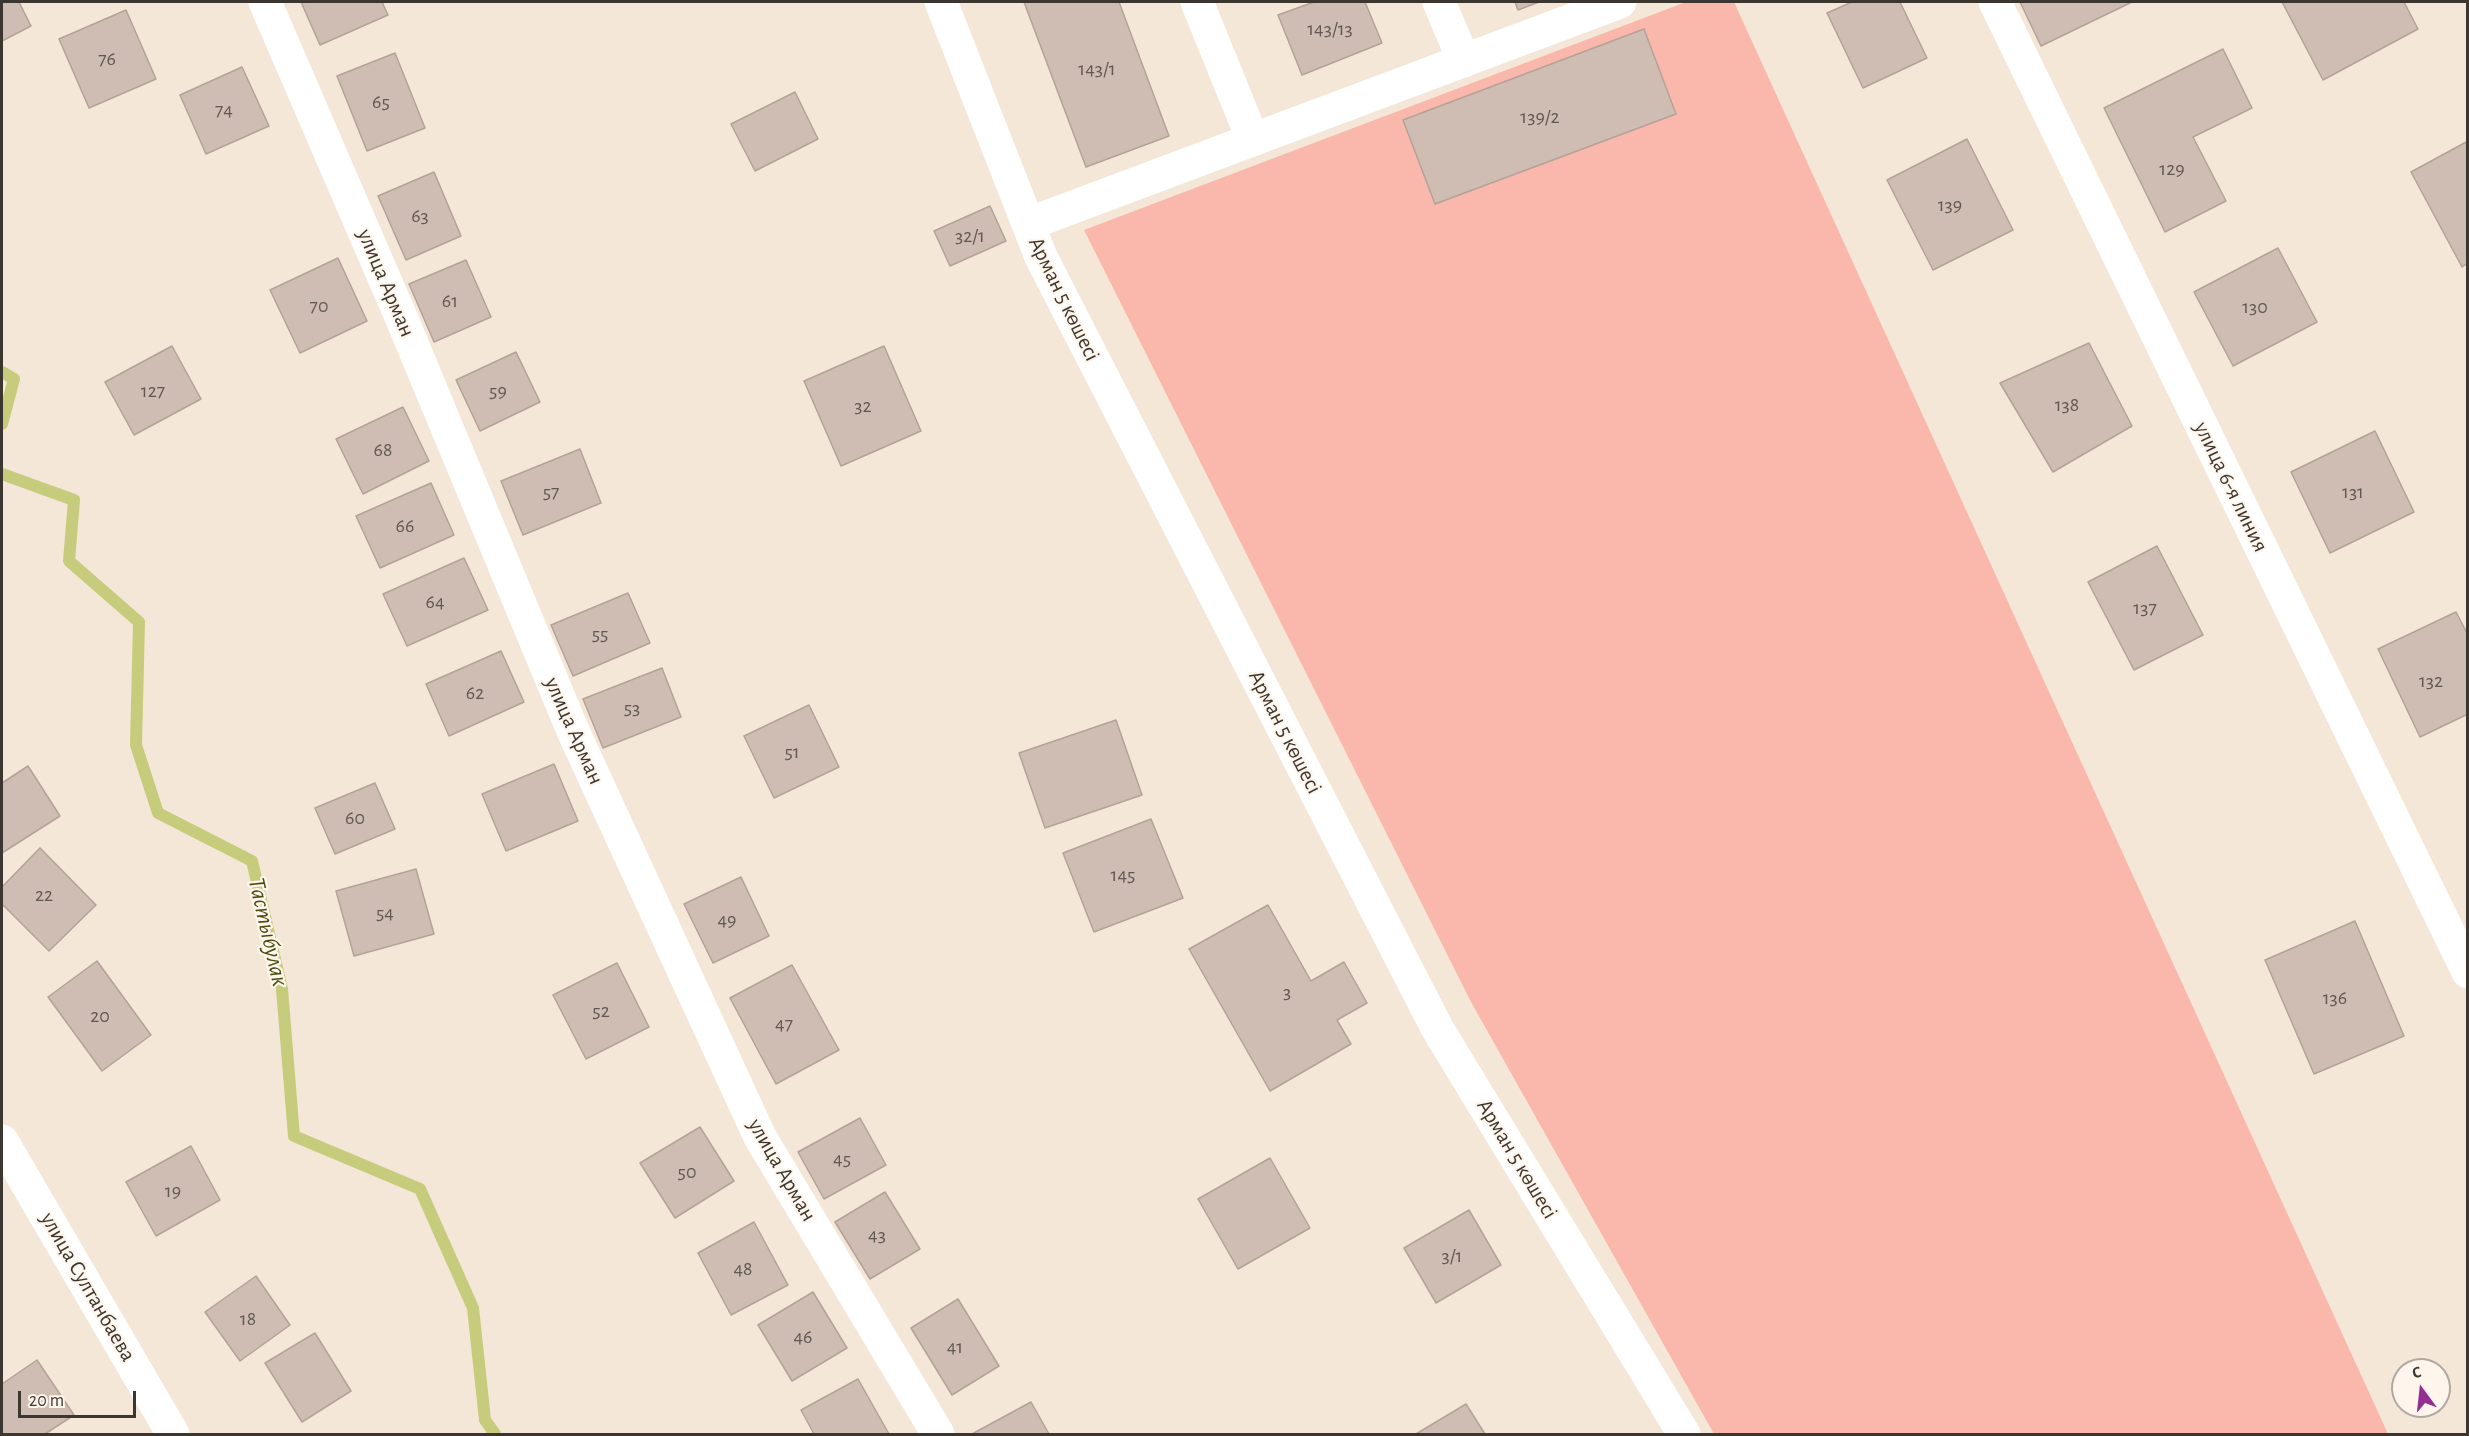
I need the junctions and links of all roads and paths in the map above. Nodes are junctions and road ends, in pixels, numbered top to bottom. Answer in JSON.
{"nodes":[{"id":1,"x":265,"y":2,"type":"edge"},
{"id":2,"x":941,"y":2,"type":"edge"},
{"id":3,"x":1197,"y":2,"type":"edge"},
{"id":4,"x":1440,"y":2,"type":"edge"},
{"id":5,"x":1620,"y":2,"type":"edge"},
{"id":6,"x":1995,"y":2,"type":"edge"},
{"id":7,"x":1464,"y":61,"type":"junction"},
{"id":8,"x":1253,"y":140,"type":"junction"},
{"id":9,"x":1028,"y":224,"type":"junction"},
{"id":10,"x":2468,"y":972,"type":"edge"},
{"id":11,"x":2,"y":1141,"type":"edge"},
{"id":12,"x":174,"y":1434,"type":"edge"},
{"id":13,"x":938,"y":1434,"type":"edge"},
{"id":14,"x":1684,"y":1434,"type":"edge"}],
"edges":[{"from":1,"to":13,"type":"street","name":"улица Арман"},
{"from":2,"to":9,"type":"street","name":"Арман 5 көшесі"},
{"from":3,"to":8,"type":"street"},
{"from":4,"to":7,"type":"street"},
{"from":5,"to":7,"type":"street"},
{"from":6,"to":10,"type":"street","name":"улица 6-я линия"},
{"from":7,"to":8,"type":"street"},
{"from":8,"to":9,"type":"street"},
{"from":9,"to":14,"type":"street","name":"Арман 5 көшесі"},
{"from":11,"to":12,"type":"street","name":"улица Султанбаева"}]}
